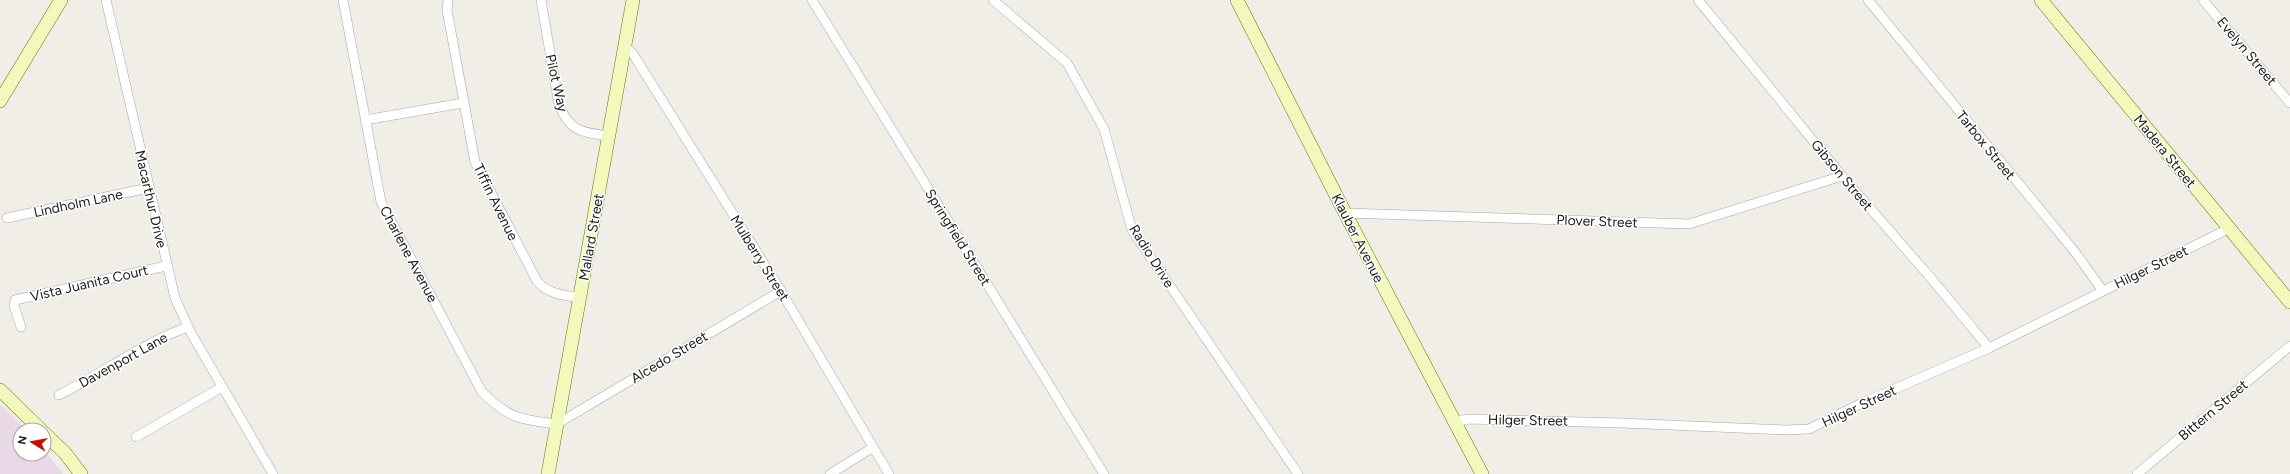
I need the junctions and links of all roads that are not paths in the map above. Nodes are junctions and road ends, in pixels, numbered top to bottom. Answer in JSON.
{"nodes":[{"id":1,"x":61,"y":0,"type":"edge"},
{"id":2,"x":106,"y":0,"type":"edge"},
{"id":3,"x":343,"y":0,"type":"edge"},
{"id":4,"x":448,"y":0,"type":"edge"},
{"id":5,"x":541,"y":0,"type":"edge"},
{"id":6,"x":634,"y":0,"type":"edge"},
{"id":7,"x":812,"y":0,"type":"edge"},
{"id":8,"x":993,"y":0,"type":"edge"},
{"id":9,"x":1237,"y":0,"type":"edge"},
{"id":10,"x":1698,"y":0,"type":"edge"},
{"id":11,"x":1868,"y":0,"type":"edge"},
{"id":12,"x":2041,"y":0,"type":"edge"},
{"id":13,"x":2203,"y":0,"type":"edge"},
{"id":14,"x":625,"y":46,"type":"junction"},
{"id":15,"x":0,"y":101,"type":"edge"},
{"id":16,"x":463,"y":103,"type":"junction"},
{"id":17,"x":2290,"y":103,"type":"edge"},
{"id":18,"x":365,"y":120,"type":"junction"},
{"id":19,"x":608,"y":136,"type":"junction"},
{"id":20,"x":1842,"y":176,"type":"junction"},
{"id":21,"x":148,"y":188,"type":"junction"},
{"id":22,"x":1345,"y":213,"type":"junction"},
{"id":23,"x":7,"y":218,"type":"dead end"},
{"id":24,"x":2228,"y":229,"type":"junction"},
{"id":25,"x":166,"y":266,"type":"junction"},
{"id":26,"x":2103,"y":290,"type":"junction"},
{"id":27,"x":781,"y":291,"type":"junction"},
{"id":28,"x":580,"y":298,"type":"junction"},
{"id":29,"x":2290,"y":302,"type":"edge"},
{"id":30,"x":21,"y":327,"type":"dead end"},
{"id":31,"x":188,"y":327,"type":"junction"},
{"id":32,"x":2290,"y":346,"type":"edge"},
{"id":33,"x":1988,"y":348,"type":"junction"},
{"id":34,"x":222,"y":388,"type":"junction"},
{"id":35,"x":0,"y":390,"type":"edge"},
{"id":36,"x":59,"y":395,"type":"dead end"},
{"id":37,"x":33,"y":422,"type":"edge"},
{"id":38,"x":1455,"y":422,"type":"junction"},
{"id":39,"x":557,"y":424,"type":"junction"},
{"id":40,"x":136,"y":437,"type":"dead end"},
{"id":41,"x":52,"y":441,"type":"edge"},
{"id":42,"x":872,"y":448,"type":"junction"},
{"id":43,"x":81,"y":474,"type":"edge"},
{"id":44,"x":273,"y":474,"type":"edge"},
{"id":45,"x":548,"y":474,"type":"edge"},
{"id":46,"x":830,"y":474,"type":"edge"},
{"id":47,"x":889,"y":474,"type":"edge"},
{"id":48,"x":1104,"y":474,"type":"edge"},
{"id":49,"x":1298,"y":474,"type":"edge"},
{"id":50,"x":1482,"y":474,"type":"edge"},
{"id":51,"x":2137,"y":474,"type":"edge"}],
"edges":[{"from":1,"to":15,"type":"street"},
{"from":2,"to":21,"type":"street","name":"Macarthur Drive"},
{"from":3,"to":18,"type":"street","name":"Charlene Avenue"},
{"from":4,"to":16,"type":"street","name":"Tiffin Avenue"},
{"from":5,"to":19,"type":"street","name":"Pilot Way"},
{"from":6,"to":14,"type":"street","name":"Mallard Street"},
{"from":7,"to":48,"type":"street","name":"Springfield Street"},
{"from":8,"to":49,"type":"street","name":"Radio Drive"},
{"from":9,"to":22,"type":"street","name":"Klauber Avenue"},
{"from":10,"to":20,"type":"street","name":"Gibson Street"},
{"from":11,"to":26,"type":"street","name":"Tarbox Street"},
{"from":12,"to":24,"type":"street","name":"Madera Street"},
{"from":13,"to":17,"type":"street","name":"Evelyn Street"},
{"from":14,"to":19,"type":"street","name":"Mallard Street"},
{"from":14,"to":27,"type":"street","name":"Mulberry Street"},
{"from":16,"to":18,"type":"street"},
{"from":16,"to":28,"type":"street","name":"Tiffin Avenue"},
{"from":18,"to":39,"type":"street","name":"Charlene Avenue"},
{"from":19,"to":28,"type":"street","name":"Mallard Street"},
{"from":20,"to":22,"type":"street","name":"Plover Street"},
{"from":20,"to":33,"type":"street","name":"Gibson Street"},
{"from":21,"to":23,"type":"street","name":"Lindholm Lane"},
{"from":21,"to":25,"type":"street","name":"Macarthur Drive"},
{"from":22,"to":38,"type":"street","name":"Klauber Avenue"},
{"from":24,"to":26,"type":"street","name":"Hilger Street"},
{"from":24,"to":29,"type":"street","name":"Madera Street"},
{"from":25,"to":30,"type":"street","name":"Vista Juanita Court"},
{"from":25,"to":31,"type":"street","name":"Macarthur Drive"},
{"from":26,"to":33,"type":"street","name":"Hilger Street"},
{"from":27,"to":39,"type":"street","name":"Alcedo Street"},
{"from":27,"to":42,"type":"street","name":"Mulberry Street"},
{"from":28,"to":39,"type":"street","name":"Mallard Street"},
{"from":31,"to":34,"type":"street","name":"Macarthur Drive"},
{"from":31,"to":36,"type":"street","name":"Davenport Lane"},
{"from":32,"to":51,"type":"street","name":"Bittern Street"},
{"from":33,"to":38,"type":"street","name":"Hilger Street"},
{"from":34,"to":40,"type":"street"},
{"from":34,"to":44,"type":"street","name":"Macarthur Drive"},
{"from":35,"to":37,"type":"street"},
{"from":38,"to":50,"type":"street","name":"Klauber Avenue"},
{"from":39,"to":45,"type":"street","name":"Mallard Street"},
{"from":41,"to":43,"type":"street"},
{"from":42,"to":46,"type":"street"},
{"from":42,"to":47,"type":"street","name":"Mulberry Street"}]}
